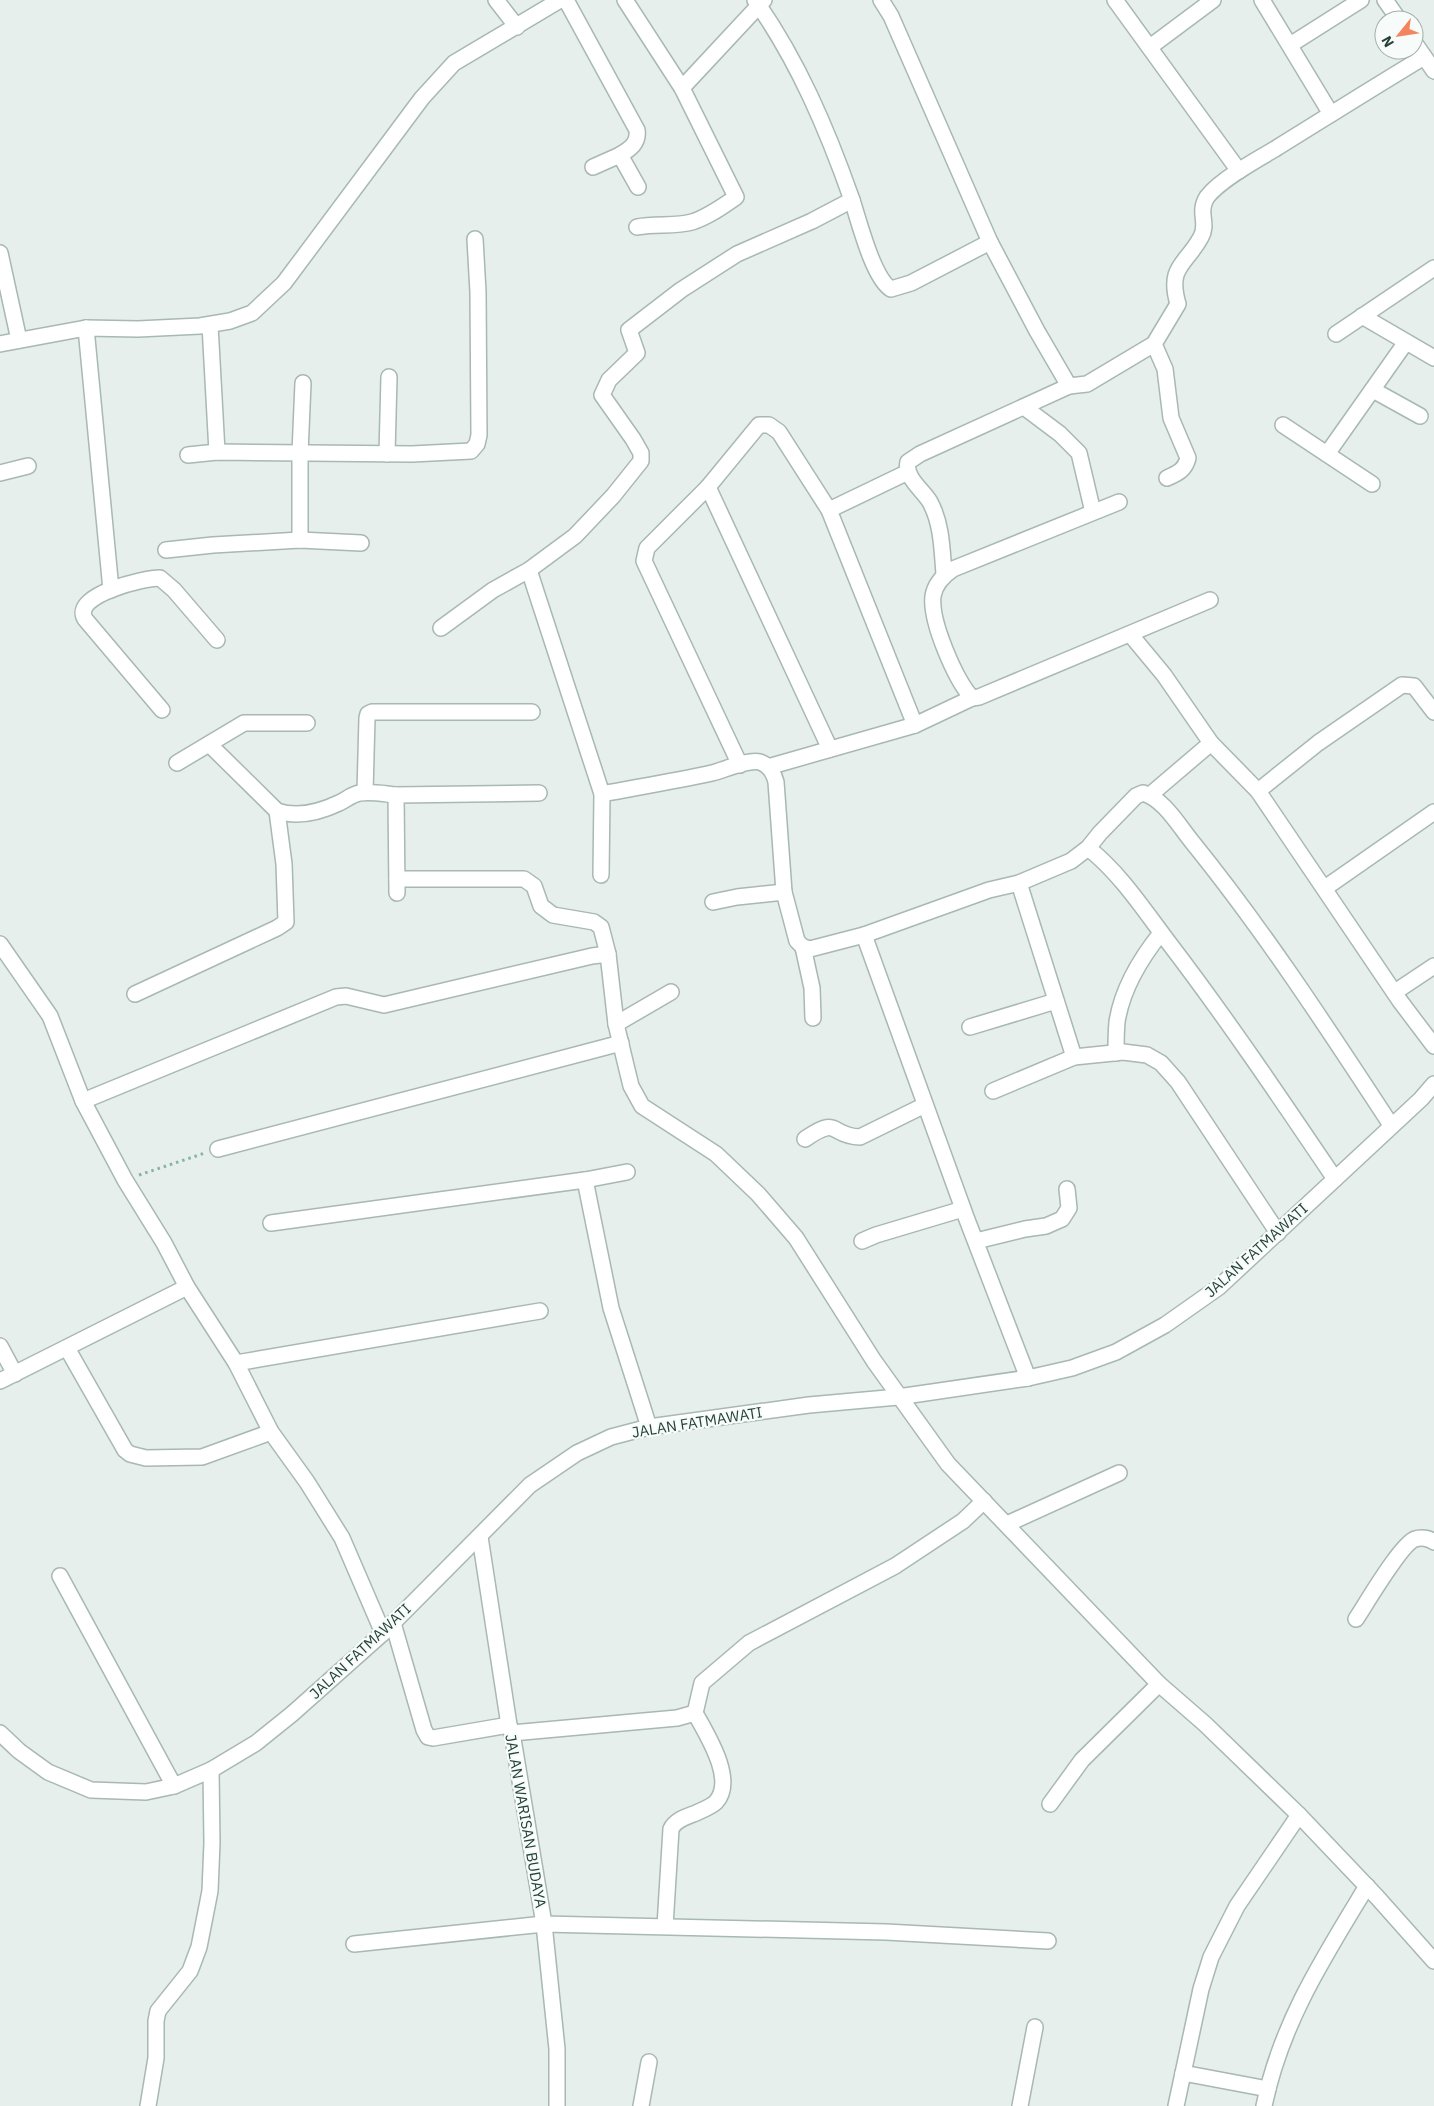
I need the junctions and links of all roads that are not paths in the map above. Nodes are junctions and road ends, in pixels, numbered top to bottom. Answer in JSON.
{"nodes":[{"id":1,"x":496,"y":0,"type":"edge"},
{"id":2,"x":560,"y":0,"type":"edge"},
{"id":3,"x":566,"y":0,"type":"edge"},
{"id":4,"x":625,"y":0,"type":"edge"},
{"id":5,"x":881,"y":0,"type":"edge"},
{"id":6,"x":1115,"y":0,"type":"edge"},
{"id":7,"x":1213,"y":0,"type":"edge"},
{"id":8,"x":1262,"y":0,"type":"edge"},
{"id":9,"x":1361,"y":0,"type":"edge"},
{"id":10,"x":759,"y":2,"type":"edge"},
{"id":11,"x":517,"y":27,"type":"junction"},
{"id":12,"x":1290,"y":45,"type":"junction"},
{"id":13,"x":1150,"y":47,"type":"junction"},
{"id":14,"x":1424,"y":57,"type":"edge"},
{"id":15,"x":1419,"y":60,"type":"edge"},
{"id":16,"x":1434,"y":72,"type":"edge"},
{"id":17,"x":682,"y":88,"type":"junction"},
{"id":18,"x":1331,"y":114,"type":"junction"},
{"id":19,"x":620,"y":155,"type":"junction"},
{"id":20,"x":593,"y":168,"type":"dead end"},
{"id":21,"x":1239,"y":171,"type":"junction"},
{"id":22,"x":638,"y":187,"type":"dead end"},
{"id":23,"x":852,"y":200,"type":"junction"},
{"id":24,"x":638,"y":226,"type":"dead end"},
{"id":25,"x":475,"y":239,"type":"dead end"},
{"id":26,"x":990,"y":242,"type":"junction"},
{"id":27,"x":0,"y":253,"type":"edge"},
{"id":28,"x":1434,"y":268,"type":"edge"},
{"id":29,"x":1362,"y":316,"type":"junction"},
{"id":30,"x":210,"y":325,"type":"junction"},
{"id":31,"x":86,"y":328,"type":"junction"},
{"id":32,"x":1336,"y":334,"type":"dead end"},
{"id":33,"x":19,"y":340,"type":"junction"},
{"id":34,"x":1406,"y":342,"type":"junction"},
{"id":35,"x":0,"y":344,"type":"edge"},
{"id":36,"x":1154,"y":344,"type":"junction"},
{"id":37,"x":1434,"y":358,"type":"edge"},
{"id":38,"x":389,"y":377,"type":"dead end"},
{"id":39,"x":303,"y":383,"type":"dead end"},
{"id":40,"x":1069,"y":386,"type":"junction"},
{"id":41,"x":1373,"y":390,"type":"junction"},
{"id":42,"x":1024,"y":407,"type":"junction"},
{"id":43,"x":1420,"y":416,"type":"dead end"},
{"id":44,"x":1283,"y":425,"type":"dead end"},
{"id":45,"x":217,"y":452,"type":"junction"},
{"id":46,"x":300,"y":453,"type":"junction"},
{"id":47,"x":388,"y":454,"type":"junction"},
{"id":48,"x":1327,"y":454,"type":"junction"},
{"id":49,"x":188,"y":455,"type":"dead end"},
{"id":50,"x":28,"y":466,"type":"dead end"},
{"id":51,"x":908,"y":472,"type":"junction"},
{"id":52,"x":0,"y":473,"type":"edge"},
{"id":53,"x":1167,"y":478,"type":"dead end"},
{"id":54,"x":1372,"y":484,"type":"dead end"},
{"id":55,"x":708,"y":487,"type":"junction"},
{"id":56,"x":1119,"y":502,"type":"dead end"},
{"id":57,"x":829,"y":510,"type":"junction"},
{"id":58,"x":1093,"y":512,"type":"junction"},
{"id":59,"x":300,"y":540,"type":"junction"},
{"id":60,"x":361,"y":543,"type":"dead end"},
{"id":61,"x":166,"y":550,"type":"dead end"},
{"id":62,"x":529,"y":570,"type":"junction"},
{"id":63,"x":944,"y":574,"type":"junction"},
{"id":64,"x":111,"y":590,"type":"junction"},
{"id":65,"x":1210,"y":600,"type":"dead end"},
{"id":66,"x":441,"y":628,"type":"dead end"},
{"id":67,"x":1130,"y":634,"type":"junction"},
{"id":68,"x":217,"y":640,"type":"dead end"},
{"id":69,"x":972,"y":698,"type":"junction"},
{"id":70,"x":162,"y":710,"type":"dead end"},
{"id":71,"x":532,"y":712,"type":"dead end"},
{"id":72,"x":1434,"y":712,"type":"edge"},
{"id":73,"x":307,"y":723,"type":"dead end"},
{"id":74,"x":915,"y":725,"type":"junction"},
{"id":75,"x":1211,"y":742,"type":"junction"},
{"id":76,"x":209,"y":744,"type":"junction"},
{"id":77,"x":830,"y":749,"type":"junction"},
{"id":78,"x":177,"y":763,"type":"dead end"},
{"id":79,"x":740,"y":765,"type":"junction"},
{"id":80,"x":768,"y":767,"type":"junction"},
{"id":81,"x":1258,"y":791,"type":"junction"},
{"id":82,"x":365,"y":792,"type":"junction"},
{"id":83,"x":539,"y":793,"type":"dead end"},
{"id":84,"x":602,"y":794,"type":"junction"},
{"id":85,"x":396,"y":795,"type":"junction"},
{"id":86,"x":1150,"y":795,"type":"junction"},
{"id":87,"x":278,"y":811,"type":"junction"},
{"id":88,"x":1434,"y":812,"type":"edge"},
{"id":89,"x":1088,"y":848,"type":"junction"},
{"id":90,"x":601,"y":875,"type":"dead end"},
{"id":91,"x":1019,"y":883,"type":"junction"},
{"id":92,"x":1325,"y":888,"type":"junction"},
{"id":93,"x":784,"y":892,"type":"junction"},
{"id":94,"x":713,"y":902,"type":"dead end"},
{"id":95,"x":1161,"y":933,"type":"junction"},
{"id":96,"x":864,"y":935,"type":"junction"},
{"id":97,"x":0,"y":944,"type":"edge"},
{"id":98,"x":803,"y":947,"type":"junction"},
{"id":99,"x":608,"y":954,"type":"junction"},
{"id":100,"x":1434,"y":966,"type":"edge"},
{"id":101,"x":671,"y":992,"type":"dead end"},
{"id":102,"x":1395,"y":992,"type":"junction"},
{"id":103,"x":135,"y":994,"type":"dead end"},
{"id":104,"x":1056,"y":1001,"type":"junction"},
{"id":105,"x":813,"y":1018,"type":"dead end"},
{"id":106,"x":616,"y":1024,"type":"junction"},
{"id":107,"x":970,"y":1027,"type":"dead end"},
{"id":108,"x":621,"y":1043,"type":"junction"},
{"id":109,"x":1434,"y":1046,"type":"edge"},
{"id":110,"x":1116,"y":1053,"type":"junction"},
{"id":111,"x":1074,"y":1057,"type":"junction"},
{"id":112,"x":1434,"y":1084,"type":"edge"},
{"id":113,"x":993,"y":1091,"type":"dead end"},
{"id":114,"x":83,"y":1101,"type":"junction"},
{"id":115,"x":925,"y":1105,"type":"junction"},
{"id":116,"x":1391,"y":1125,"type":"junction"},
{"id":117,"x":805,"y":1139,"type":"dead end"},
{"id":118,"x":218,"y":1148,"type":"road end"},
{"id":119,"x":627,"y":1172,"type":"dead end"},
{"id":120,"x":1335,"y":1178,"type":"junction"},
{"id":121,"x":585,"y":1180,"type":"junction"},
{"id":122,"x":1067,"y":1189,"type":"dead end"},
{"id":123,"x":963,"y":1209,"type":"junction"},
{"id":124,"x":271,"y":1223,"type":"dead end"},
{"id":125,"x":1278,"y":1233,"type":"junction"},
{"id":126,"x":862,"y":1241,"type":"dead end"},
{"id":127,"x":976,"y":1241,"type":"junction"},
{"id":128,"x":186,"y":1287,"type":"junction"},
{"id":129,"x":540,"y":1311,"type":"dead end"},
{"id":130,"x":0,"y":1346,"type":"edge"},
{"id":131,"x":67,"y":1348,"type":"junction"},
{"id":132,"x":236,"y":1363,"type":"junction"},
{"id":133,"x":15,"y":1374,"type":"junction"},
{"id":134,"x":1028,"y":1378,"type":"junction"},
{"id":135,"x":0,"y":1381,"type":"edge"},
{"id":136,"x":898,"y":1397,"type":"junction"},
{"id":137,"x":649,"y":1427,"type":"junction"},
{"id":138,"x":271,"y":1432,"type":"junction"},
{"id":139,"x":1120,"y":1473,"type":"dead end"},
{"id":140,"x":984,"y":1501,"type":"junction"},
{"id":141,"x":1007,"y":1524,"type":"junction"},
{"id":142,"x":480,"y":1537,"type":"junction"},
{"id":143,"x":1434,"y":1542,"type":"edge"},
{"id":144,"x":60,"y":1576,"type":"dead end"},
{"id":145,"x":1356,"y":1620,"type":"dead end"},
{"id":146,"x":388,"y":1628,"type":"junction"},
{"id":147,"x":1159,"y":1684,"type":"junction"},
{"id":148,"x":695,"y":1714,"type":"junction"},
{"id":149,"x":511,"y":1729,"type":"junction"},
{"id":150,"x":0,"y":1733,"type":"edge"},
{"id":151,"x":211,"y":1770,"type":"junction"},
{"id":152,"x":174,"y":1786,"type":"junction"},
{"id":153,"x":1050,"y":1804,"type":"dead end"},
{"id":154,"x":1298,"y":1815,"type":"junction"},
{"id":155,"x":1367,"y":1886,"type":"junction"},
{"id":156,"x":544,"y":1924,"type":"junction"},
{"id":157,"x":665,"y":1926,"type":"junction"},
{"id":158,"x":1048,"y":1942,"type":"dead end"},
{"id":159,"x":354,"y":1944,"type":"dead end"},
{"id":160,"x":1434,"y":1961,"type":"edge"},
{"id":161,"x":1036,"y":2027,"type":"dead end"},
{"id":162,"x":649,"y":2062,"type":"dead end"},
{"id":163,"x":1183,"y":2073,"type":"junction"},
{"id":164,"x":1268,"y":2089,"type":"junction"},
{"id":165,"x":148,"y":2106,"type":"edge"},
{"id":166,"x":557,"y":2106,"type":"edge"},
{"id":167,"x":641,"y":2106,"type":"edge"},
{"id":168,"x":1020,"y":2106,"type":"edge"},
{"id":169,"x":1176,"y":2106,"type":"edge"},
{"id":170,"x":1264,"y":2106,"type":"edge"}],
"edges":[{"from":1,"to":11,"type":"street"},
{"from":2,"to":11,"type":"street"},
{"from":3,"to":19,"type":"street"},
{"from":4,"to":17,"type":"street"},
{"from":5,"to":26,"type":"street"},
{"from":6,"to":13,"type":"street"},
{"from":7,"to":13,"type":"street"},
{"from":8,"to":12,"type":"street"},
{"from":9,"to":12,"type":"street"},
{"from":10,"to":17,"type":"street"},
{"from":10,"to":23,"type":"street"},
{"from":11,"to":30,"type":"street"},
{"from":12,"to":18,"type":"street"},
{"from":13,"to":21,"type":"street"},
{"from":14,"to":16,"type":"street"},
{"from":15,"to":18,"type":"street"},
{"from":17,"to":24,"type":"street"},
{"from":18,"to":21,"type":"street"},
{"from":19,"to":20,"type":"street"},
{"from":19,"to":22,"type":"street"},
{"from":21,"to":36,"type":"street"},
{"from":23,"to":26,"type":"street"},
{"from":23,"to":62,"type":"street"},
{"from":25,"to":47,"type":"street"},
{"from":26,"to":40,"type":"street"},
{"from":27,"to":33,"type":"street"},
{"from":28,"to":29,"type":"street"},
{"from":29,"to":32,"type":"street"},
{"from":29,"to":34,"type":"street"},
{"from":30,"to":31,"type":"street"},
{"from":30,"to":45,"type":"street"},
{"from":31,"to":33,"type":"street"},
{"from":31,"to":64,"type":"street"},
{"from":33,"to":35,"type":"street"},
{"from":34,"to":37,"type":"street"},
{"from":34,"to":41,"type":"street"},
{"from":36,"to":40,"type":"street"},
{"from":36,"to":53,"type":"street"},
{"from":38,"to":47,"type":"street"},
{"from":39,"to":46,"type":"street"},
{"from":40,"to":42,"type":"street"},
{"from":41,"to":43,"type":"street"},
{"from":41,"to":48,"type":"street"},
{"from":42,"to":51,"type":"street"},
{"from":42,"to":58,"type":"street"},
{"from":44,"to":48,"type":"street"},
{"from":45,"to":46,"type":"street"},
{"from":45,"to":49,"type":"street"},
{"from":46,"to":47,"type":"street"},
{"from":46,"to":59,"type":"street"},
{"from":48,"to":54,"type":"street"},
{"from":50,"to":52,"type":"street"},
{"from":51,"to":57,"type":"street"},
{"from":51,"to":63,"type":"street"},
{"from":55,"to":57,"type":"street"},
{"from":55,"to":77,"type":"street"},
{"from":55,"to":79,"type":"street"},
{"from":56,"to":58,"type":"street"},
{"from":57,"to":74,"type":"street"},
{"from":58,"to":63,"type":"street"},
{"from":59,"to":60,"type":"street"},
{"from":59,"to":61,"type":"street"},
{"from":62,"to":66,"type":"street"},
{"from":62,"to":84,"type":"street"},
{"from":63,"to":69,"type":"street"},
{"from":64,"to":68,"type":"street"},
{"from":64,"to":70,"type":"street"},
{"from":65,"to":67,"type":"street"},
{"from":67,"to":69,"type":"street"},
{"from":67,"to":75,"type":"street"},
{"from":69,"to":74,"type":"street"},
{"from":71,"to":82,"type":"street"},
{"from":72,"to":81,"type":"street"},
{"from":73,"to":76,"type":"street"},
{"from":74,"to":77,"type":"street"},
{"from":75,"to":81,"type":"street"},
{"from":75,"to":86,"type":"street"},
{"from":76,"to":78,"type":"street"},
{"from":76,"to":87,"type":"street"},
{"from":77,"to":80,"type":"street"},
{"from":79,"to":80,"type":"street"},
{"from":79,"to":84,"type":"street"},
{"from":80,"to":93,"type":"street"},
{"from":81,"to":92,"type":"street"},
{"from":82,"to":85,"type":"street"},
{"from":82,"to":87,"type":"street"},
{"from":83,"to":85,"type":"street"},
{"from":84,"to":90,"type":"street"},
{"from":85,"to":99,"type":"street"},
{"from":86,"to":89,"type":"street"},
{"from":86,"to":116,"type":"street"},
{"from":87,"to":103,"type":"street"},
{"from":88,"to":92,"type":"street"},
{"from":89,"to":91,"type":"street"},
{"from":89,"to":95,"type":"street"},
{"from":91,"to":96,"type":"street"},
{"from":91,"to":104,"type":"street"},
{"from":92,"to":102,"type":"street"},
{"from":93,"to":94,"type":"street"},
{"from":93,"to":98,"type":"street"},
{"from":95,"to":110,"type":"street"},
{"from":95,"to":120,"type":"street"},
{"from":96,"to":98,"type":"street"},
{"from":96,"to":115,"type":"street"},
{"from":97,"to":114,"type":"street"},
{"from":98,"to":105,"type":"street"},
{"from":99,"to":106,"type":"street"},
{"from":99,"to":114,"type":"street"},
{"from":100,"to":102,"type":"street"},
{"from":101,"to":106,"type":"street"},
{"from":102,"to":109,"type":"street"},
{"from":104,"to":107,"type":"street"},
{"from":104,"to":111,"type":"street"},
{"from":106,"to":108,"type":"street"},
{"from":108,"to":118,"type":"street"},
{"from":108,"to":136,"type":"street"},
{"from":110,"to":111,"type":"street"},
{"from":110,"to":125,"type":"street"},
{"from":111,"to":113,"type":"street"},
{"from":112,"to":116,"type":"street","name":"JALAN FATMAWATI"},
{"from":114,"to":128,"type":"street"},
{"from":115,"to":117,"type":"street"},
{"from":115,"to":123,"type":"street"},
{"from":116,"to":120,"type":"street","name":"JALAN FATMAWATI"},
{"from":119,"to":121,"type":"street"},
{"from":120,"to":125,"type":"street","name":"JALAN FATMAWATI"},
{"from":121,"to":124,"type":"street"},
{"from":121,"to":137,"type":"street"},
{"from":122,"to":127,"type":"street"},
{"from":123,"to":126,"type":"street"},
{"from":123,"to":127,"type":"street"},
{"from":125,"to":134,"type":"street","name":"JALAN FATMAWATI"},
{"from":127,"to":134,"type":"street"},
{"from":128,"to":131,"type":"street"},
{"from":128,"to":132,"type":"street"},
{"from":129,"to":132,"type":"street"},
{"from":130,"to":133,"type":"street"},
{"from":131,"to":133,"type":"street"},
{"from":131,"to":138,"type":"street"},
{"from":132,"to":138,"type":"street"},
{"from":133,"to":135,"type":"street"},
{"from":134,"to":136,"type":"street","name":"JALAN FATMAWATI"},
{"from":136,"to":137,"type":"street","name":"JALAN FATMAWATI"},
{"from":136,"to":140,"type":"street"},
{"from":137,"to":142,"type":"street","name":"JALAN FATMAWATI"},
{"from":138,"to":146,"type":"street"},
{"from":139,"to":141,"type":"street"},
{"from":140,"to":141,"type":"street"},
{"from":140,"to":148,"type":"street"},
{"from":141,"to":147,"type":"street"},
{"from":142,"to":146,"type":"street","name":"JALAN FATMAWATI"},
{"from":142,"to":149,"type":"street","name":"JALAN WARISAN BUDAYA"},
{"from":143,"to":145,"type":"street"},
{"from":144,"to":152,"type":"street"},
{"from":146,"to":149,"type":"street"},
{"from":146,"to":151,"type":"street","name":"JALAN FATMAWATI"},
{"from":147,"to":153,"type":"street"},
{"from":147,"to":154,"type":"street"},
{"from":148,"to":149,"type":"street"},
{"from":148,"to":157,"type":"street"},
{"from":149,"to":156,"type":"street","name":"JALAN WARISAN BUDAYA"},
{"from":150,"to":152,"type":"street","name":"JALAN FATMAWATI"},
{"from":151,"to":152,"type":"street","name":"JALAN FATMAWATI"},
{"from":151,"to":165,"type":"street"},
{"from":154,"to":155,"type":"street"},
{"from":154,"to":163,"type":"street"},
{"from":155,"to":160,"type":"street"},
{"from":155,"to":164,"type":"street"},
{"from":156,"to":157,"type":"street"},
{"from":156,"to":159,"type":"street"},
{"from":156,"to":166,"type":"street","name":"JALAN WARISAN BUDAYA"},
{"from":157,"to":158,"type":"street"},
{"from":161,"to":168,"type":"street"},
{"from":162,"to":167,"type":"street"},
{"from":163,"to":164,"type":"street"},
{"from":163,"to":169,"type":"street"},
{"from":164,"to":170,"type":"street"}]}
